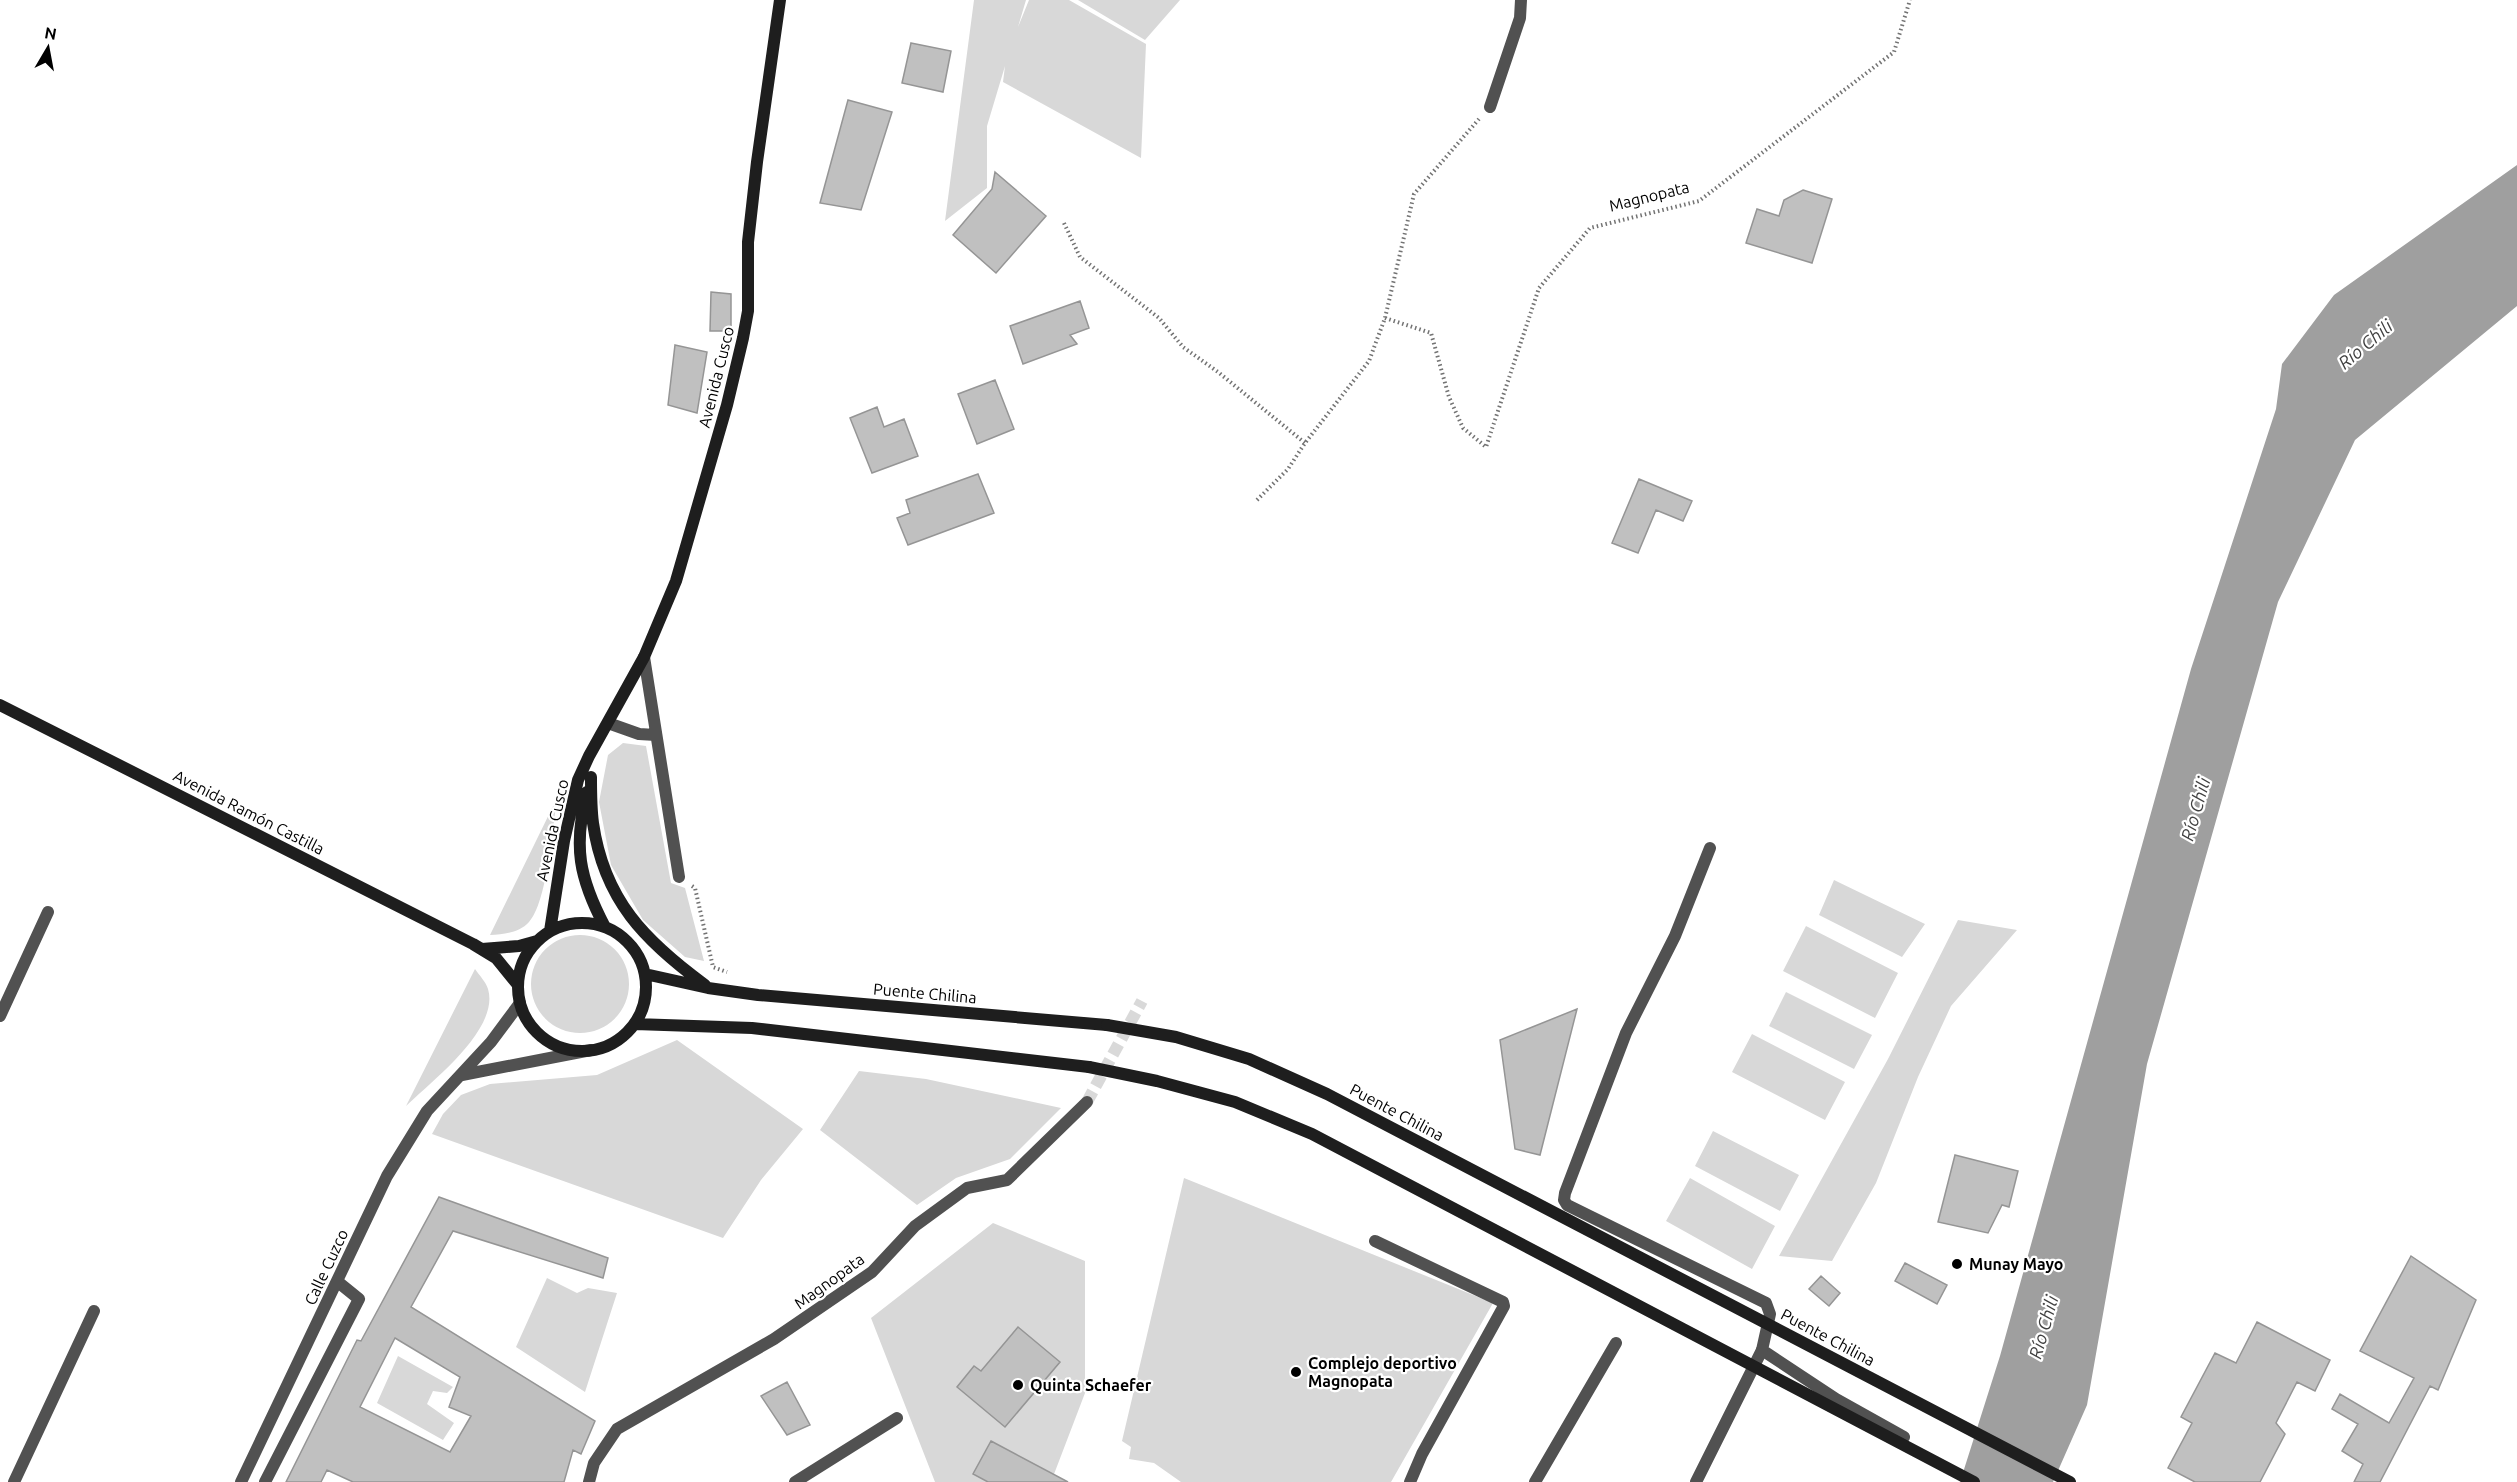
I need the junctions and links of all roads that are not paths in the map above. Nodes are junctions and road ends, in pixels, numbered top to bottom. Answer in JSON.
{"nodes":[{"id":1,"x":780,"y":0,"type":"edge"},
{"id":2,"x":1521,"y":0,"type":"edge"},
{"id":3,"x":1490,"y":107,"type":"road end"},
{"id":4,"x":644,"y":657,"type":"junction"},
{"id":5,"x":0,"y":705,"type":"edge"},
{"id":6,"x":608,"y":723,"type":"junction"},
{"id":7,"x":656,"y":735,"type":"junction"},
{"id":8,"x":599,"y":741,"type":"junction"},
{"id":9,"x":591,"y":777,"type":"junction"},
{"id":10,"x":1710,"y":848,"type":"dead end"},
{"id":11,"x":679,"y":877,"type":"road end"},
{"id":12,"x":48,"y":912,"type":"dead end"},
{"id":13,"x":605,"y":927,"type":"junction"},
{"id":14,"x":550,"y":931,"type":"junction"},
{"id":15,"x":537,"y":941,"type":"junction"},
{"id":16,"x":482,"y":949,"type":"junction"},
{"id":17,"x":645,"y":974,"type":"junction"},
{"id":18,"x":518,"y":985,"type":"junction"},
{"id":19,"x":708,"y":988,"type":"junction"},
{"id":20,"x":520,"y":1003,"type":"junction"},
{"id":21,"x":0,"y":1016,"type":"edge"},
{"id":22,"x":635,"y":1024,"type":"junction"},
{"id":23,"x":591,"y":1050,"type":"junction"},
{"id":24,"x":458,"y":1076,"type":"junction"},
{"id":25,"x":1087,"y":1102,"type":"tunnel mouth"},
{"id":26,"x":1375,"y":1241,"type":"dead end"},
{"id":27,"x":338,"y":1282,"type":"junction"},
{"id":28,"x":94,"y":1311,"type":"dead end"},
{"id":29,"x":1616,"y":1343,"type":"dead end"},
{"id":30,"x":1762,"y":1350,"type":"junction"},
{"id":31,"x":897,"y":1418,"type":"dead end"},
{"id":32,"x":1904,"y":1437,"type":"dead end"},
{"id":33,"x":14,"y":1482,"type":"edge"},
{"id":34,"x":241,"y":1482,"type":"edge"},
{"id":35,"x":265,"y":1482,"type":"edge"},
{"id":36,"x":589,"y":1482,"type":"edge"},
{"id":37,"x":795,"y":1482,"type":"edge"},
{"id":38,"x":1410,"y":1482,"type":"edge"},
{"id":39,"x":1535,"y":1482,"type":"edge"},
{"id":40,"x":1696,"y":1482,"type":"edge"},
{"id":41,"x":1974,"y":1482,"type":"edge"},
{"id":42,"x":2070,"y":1482,"type":"edge"}],
"edges":[{"from":1,"to":4,"type":"main road","name":"Avenida Cusco"},
{"from":2,"to":3,"type":"street"},
{"from":4,"to":6,"type":"main road","name":"Avenida Cusco"},
{"from":4,"to":7,"type":"street"},
{"from":5,"to":16,"type":"main road","name":"Avenida Ramón Castilla"},
{"from":6,"to":7,"type":"street"},
{"from":6,"to":8,"type":"main road","name":"Avenida Cusco"},
{"from":7,"to":11,"type":"street"},
{"from":8,"to":9,"type":"main road","name":"Avenida Cusco"},
{"from":8,"to":14,"type":"main road","name":"Avenida Cusco"},
{"from":9,"to":13,"type":"main road","name":"Avenida Cusco"},
{"from":9,"to":19,"type":"main road"},
{"from":10,"to":30,"type":"street"},
{"from":12,"to":21,"type":"street"},
{"from":13,"to":14,"type":"main road"},
{"from":13,"to":17,"type":"main road"},
{"from":14,"to":15,"type":"main road"},
{"from":15,"to":16,"type":"main road"},
{"from":15,"to":18,"type":"main road"},
{"from":16,"to":18,"type":"main road","name":"Avenida Ramón Castilla"},
{"from":17,"to":19,"type":"main road","name":"Puente Chilina"},
{"from":17,"to":22,"type":"main road"},
{"from":18,"to":20,"type":"main road"},
{"from":19,"to":42,"type":"main road","name":"Puente Chilina","bridge":true},
{"from":20,"to":23,"type":"main road"},
{"from":20,"to":24,"type":"street","name":"Calle Cuzco"},
{"from":22,"to":23,"type":"main road"},
{"from":22,"to":41,"type":"main road","bridge":true},
{"from":23,"to":24,"type":"street"},
{"from":24,"to":27,"type":"street","name":"Calle Cuzco"},
{"from":25,"to":36,"type":"street","name":"Magnopata"},
{"from":26,"to":38,"type":"street"},
{"from":27,"to":34,"type":"street","name":"Calle Cuzco"},
{"from":27,"to":35,"type":"street"},
{"from":28,"to":33,"type":"street"},
{"from":29,"to":39,"type":"street"},
{"from":30,"to":32,"type":"street"},
{"from":30,"to":40,"type":"street"},
{"from":31,"to":37,"type":"street"}]}
